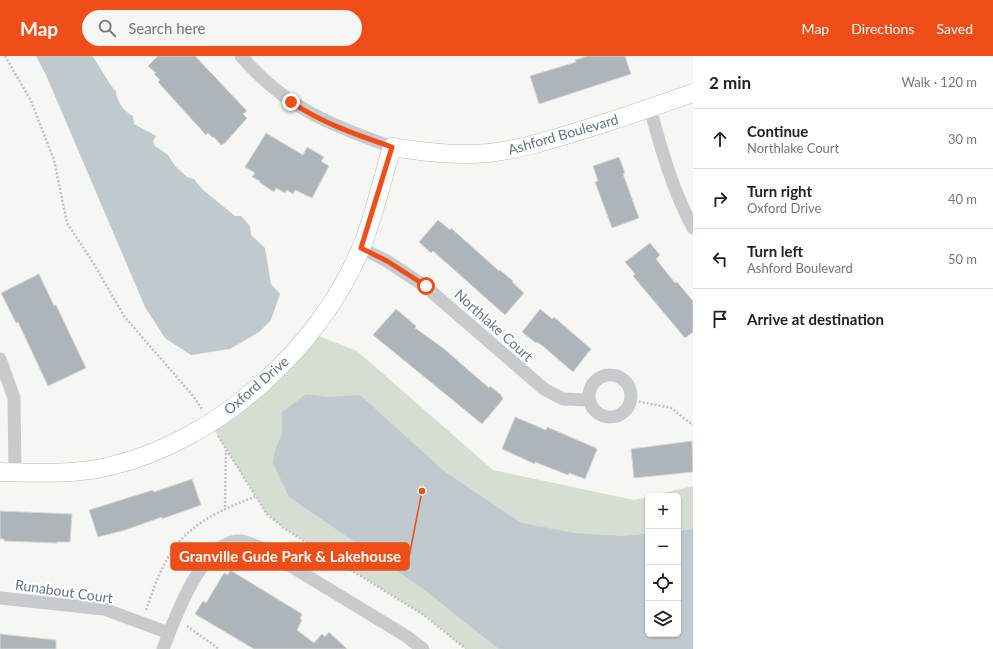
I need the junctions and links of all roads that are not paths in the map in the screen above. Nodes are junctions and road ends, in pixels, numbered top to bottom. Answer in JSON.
{"nodes":[{"id":1,"x":242,"y":56,"type":"edge"},
{"id":2,"x":693,"y":93,"type":"edge"},
{"id":3,"x":650,"y":108,"type":"junction"},
{"id":4,"x":392,"y":147,"type":"junction"},
{"id":5,"x":693,"y":228,"type":"edge"},
{"id":6,"x":361,"y":248,"type":"junction"},
{"id":7,"x":0,"y":359,"type":"edge"},
{"id":8,"x":589,"y":400,"type":"junction"},
{"id":9,"x":8,"y":472,"type":"edge"},
{"id":10,"x":0,"y":598,"type":"edge"},
{"id":11,"x":169,"y":633,"type":"junction"},
{"id":12,"x":163,"y":649,"type":"edge"},
{"id":13,"x":423,"y":649,"type":"edge"}],
"edges":[{"from":1,"to":4,"type":"street","name":"Ashford Boulevard"},
{"from":2,"to":3,"type":"street","name":"Ashford Boulevard"},
{"from":3,"to":4,"type":"street","name":"Ashford Boulevard"},
{"from":3,"to":5,"type":"street"},
{"from":4,"to":6,"type":"street","name":"Oxford Drive"},
{"from":6,"to":8,"type":"street","name":"Northlake Court"},
{"from":6,"to":9,"type":"street","name":"Oxford Drive"},
{"from":7,"to":9,"type":"street"},
{"from":8,"to":8,"type":"street"},
{"from":10,"to":11,"type":"street","name":"Runabout Court"},
{"from":11,"to":12,"type":"street"},
{"from":11,"to":13,"type":"street"}]}
